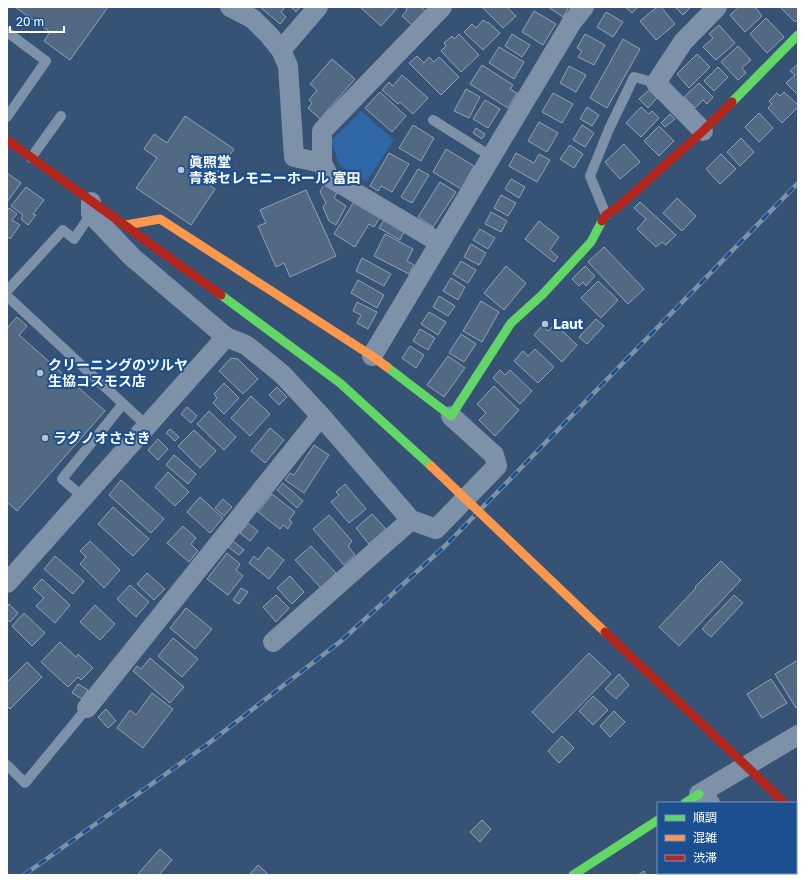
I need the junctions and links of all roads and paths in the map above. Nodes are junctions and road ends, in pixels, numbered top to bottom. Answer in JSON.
{"nodes":[{"id":1,"x":230,"y":7,"type":"edge"},
{"id":2,"x":318,"y":7,"type":"edge"},
{"id":3,"x":442,"y":7,"type":"edge"},
{"id":4,"x":584,"y":7,"type":"edge"},
{"id":5,"x":717,"y":7,"type":"edge"},
{"id":6,"x":7,"y":32,"type":"edge"},
{"id":7,"x":798,"y":35,"type":"edge"},
{"id":8,"x":281,"y":50,"type":"junction"},
{"id":9,"x":656,"y":83,"type":"junction"},
{"id":10,"x":61,"y":116,"type":"dead end"},
{"id":11,"x":7,"y":117,"type":"edge"},
{"id":12,"x":433,"y":120,"type":"dead end"},
{"id":13,"x":703,"y":131,"type":"junction"},
{"id":14,"x":7,"y":140,"type":"edge"},
{"id":15,"x":492,"y":157,"type":"junction"},
{"id":16,"x":31,"y":158,"type":"junction"},
{"id":17,"x":322,"y":163,"type":"junction"},
{"id":18,"x":91,"y":208,"type":"junction"},
{"id":19,"x":606,"y":215,"type":"junction"},
{"id":20,"x":126,"y":225,"type":"junction"},
{"id":21,"x":440,"y":243,"type":"junction"},
{"id":22,"x":7,"y":291,"type":"edge"},
{"id":23,"x":7,"y":296,"type":"edge"},
{"id":24,"x":226,"y":337,"type":"junction"},
{"id":25,"x":372,"y":356,"type":"junction"},
{"id":26,"x":123,"y":404,"type":"junction"},
{"id":27,"x":321,"y":416,"type":"junction"},
{"id":28,"x":451,"y":416,"type":"junction"},
{"id":29,"x":147,"y":426,"type":"junction"},
{"id":30,"x":83,"y":497,"type":"junction"},
{"id":31,"x":411,"y":520,"type":"junction"},
{"id":32,"x":7,"y":583,"type":"edge"},
{"id":33,"x":273,"y":642,"type":"dead end"},
{"id":34,"x":87,"y":708,"type":"joint"},
{"id":35,"x":797,"y":738,"type":"edge"},
{"id":36,"x":7,"y":764,"type":"edge"},
{"id":37,"x":698,"y":800,"type":"edge"},
{"id":38,"x":783,"y":802,"type":"edge"},
{"id":39,"x":657,"y":821,"type":"edge"},
{"id":40,"x":573,"y":875,"type":"edge"}],
"edges":[{"from":1,"to":8,"type":"street"},
{"from":2,"to":8,"type":"street"},
{"from":3,"to":17,"type":"street"},
{"from":4,"to":15,"type":"street"},
{"from":5,"to":9,"type":"street"},
{"from":6,"to":11,"type":"lane"},
{"from":7,"to":13,"type":"street"},
{"from":8,"to":17,"type":"street"},
{"from":9,"to":13,"type":"street"},
{"from":9,"to":19,"type":"lane"},
{"from":10,"to":16,"type":"lane"},
{"from":12,"to":15,"type":"lane"},
{"from":13,"to":19,"type":"street"},
{"from":14,"to":16,"type":"street"},
{"from":15,"to":21,"type":"street"},
{"from":16,"to":18,"type":"street"},
{"from":17,"to":21,"type":"street"},
{"from":18,"to":20,"type":"street"},
{"from":18,"to":22,"type":"lane"},
{"from":18,"to":24,"type":"street"},
{"from":19,"to":28,"type":"street"},
{"from":20,"to":25,"type":"street"},
{"from":20,"to":38,"type":"street","bridge":true},
{"from":21,"to":25,"type":"street"},
{"from":23,"to":26,"type":"lane"},
{"from":24,"to":27,"type":"street"},
{"from":24,"to":29,"type":"street"},
{"from":25,"to":28,"type":"street"},
{"from":26,"to":29,"type":"lane"},
{"from":26,"to":30,"type":"lane"},
{"from":27,"to":31,"type":"street"},
{"from":27,"to":34,"type":"street"},
{"from":28,"to":31,"type":"street"},
{"from":29,"to":30,"type":"street"},
{"from":30,"to":32,"type":"street"},
{"from":31,"to":33,"type":"street"},
{"from":34,"to":36,"type":"lane"},
{"from":35,"to":37,"type":"street"},
{"from":39,"to":40,"type":"street"}]}
